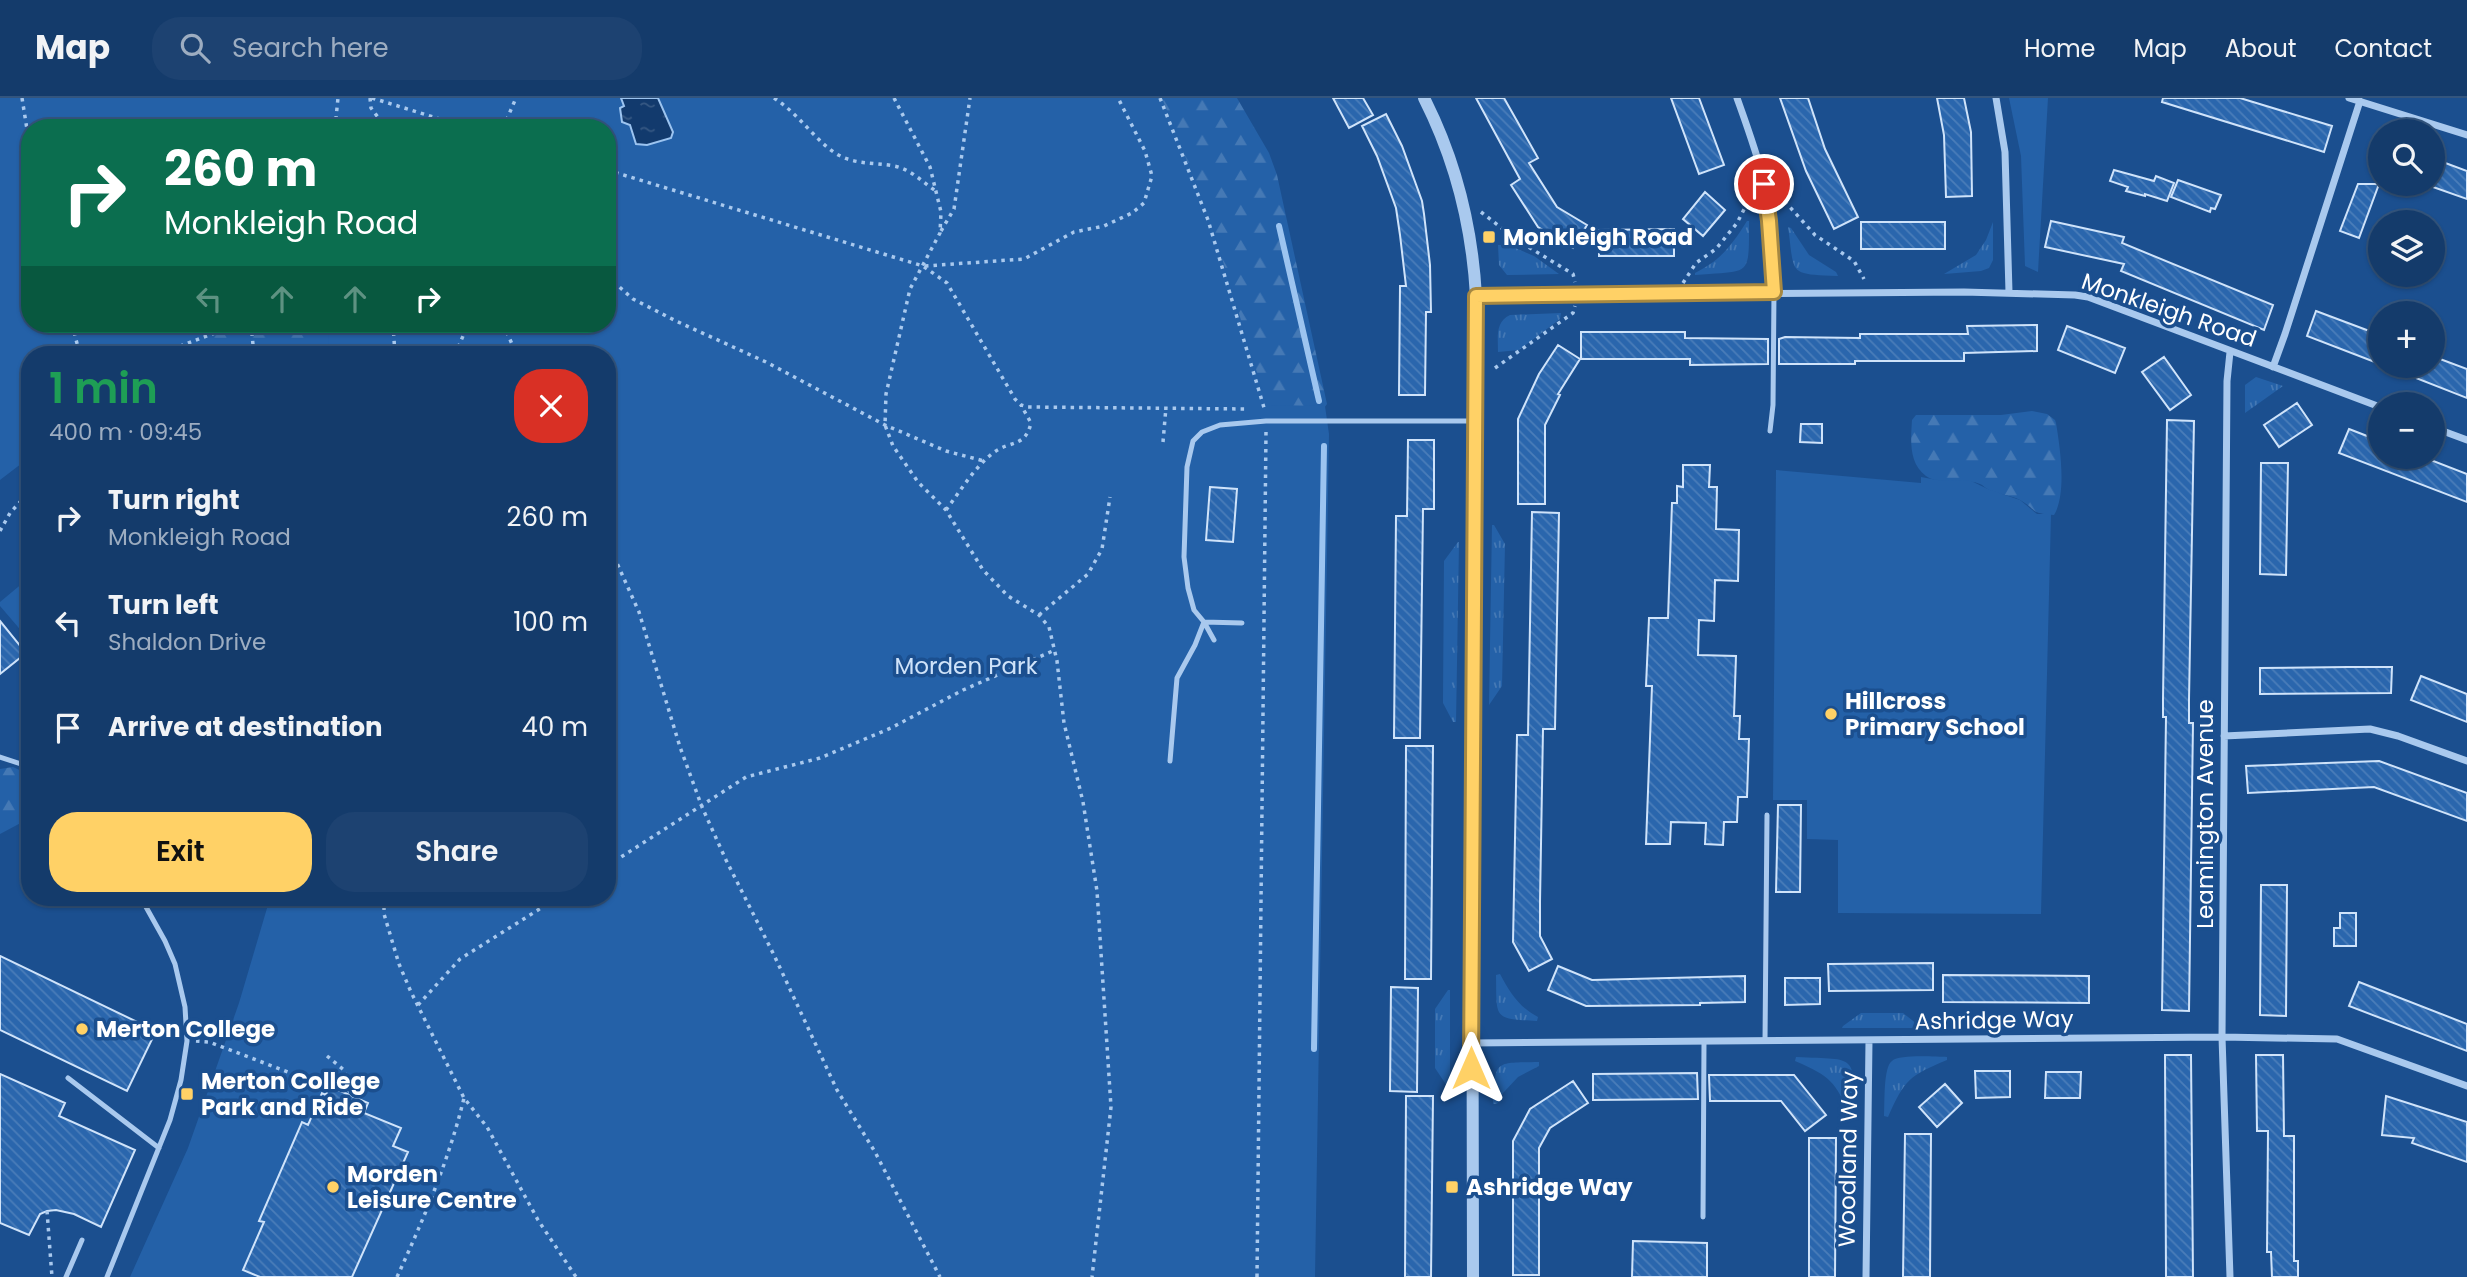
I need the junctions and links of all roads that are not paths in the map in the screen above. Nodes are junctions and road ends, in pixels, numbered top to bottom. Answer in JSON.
{"nodes":[{"id":1,"x":1424,"y":98,"type":"edge"},
{"id":2,"x":1737,"y":98,"type":"edge"},
{"id":3,"x":1996,"y":98,"type":"edge"},
{"id":4,"x":2349,"y":98,"type":"edge"},
{"id":5,"x":2364,"y":101,"type":"edge"},
{"id":6,"x":2467,"y":135,"type":"edge"},
{"id":7,"x":1774,"y":292,"type":"junction"},
{"id":8,"x":2009,"y":292,"type":"junction"},
{"id":9,"x":1476,"y":296,"type":"junction"},
{"id":10,"x":2230,"y":352,"type":"junction"},
{"id":11,"x":2273,"y":367,"type":"junction"},
{"id":12,"x":2368,"y":403,"type":"edge"},
{"id":13,"x":1475,"y":421,"type":"junction"},
{"id":14,"x":1770,"y":431,"type":"dead end"},
{"id":15,"x":2445,"y":432,"type":"edge"},
{"id":16,"x":2467,"y":440,"type":"edge"},
{"id":17,"x":1204,"y":622,"type":"junction"},
{"id":18,"x":1242,"y":623,"type":"dead end"},
{"id":19,"x":1214,"y":640,"type":"dead end"},
{"id":20,"x":2224,"y":736,"type":"junction"},
{"id":21,"x":0,"y":757,"type":"edge"},
{"id":22,"x":1170,"y":761,"type":"dead end"},
{"id":23,"x":2467,"y":761,"type":"edge"},
{"id":24,"x":21,"y":764,"type":"edge"},
{"id":25,"x":1767,"y":815,"type":"dead end"},
{"id":26,"x":145,"y":906,"type":"edge"},
{"id":27,"x":2222,"y":1037,"type":"junction"},
{"id":28,"x":1765,"y":1041,"type":"junction"},
{"id":29,"x":1868,"y":1041,"type":"junction"},
{"id":30,"x":1704,"y":1042,"type":"junction"},
{"id":31,"x":1471,"y":1043,"type":"junction"},
{"id":32,"x":68,"y":1078,"type":"dead end"},
{"id":33,"x":2467,"y":1086,"type":"edge"},
{"id":34,"x":159,"y":1148,"type":"junction"},
{"id":35,"x":1703,"y":1217,"type":"dead end"},
{"id":36,"x":82,"y":1240,"type":"dead end"},
{"id":37,"x":66,"y":1277,"type":"edge"},
{"id":38,"x":107,"y":1277,"type":"edge"},
{"id":39,"x":1473,"y":1277,"type":"edge"},
{"id":40,"x":1866,"y":1277,"type":"edge"},
{"id":41,"x":2231,"y":1277,"type":"edge"}],
"edges":[{"from":1,"to":9,"type":"street"},
{"from":2,"to":7,"type":"street"},
{"from":3,"to":8,"type":"street"},
{"from":4,"to":5,"type":"street"},
{"from":5,"to":6,"type":"street"},
{"from":5,"to":11,"type":"street"},
{"from":7,"to":8,"type":"street","name":"Monkleigh Road"},
{"from":7,"to":9,"type":"street","name":"Monkleigh Road"},
{"from":7,"to":14,"type":"lane"},
{"from":8,"to":10,"type":"street","name":"Monkleigh Road"},
{"from":9,"to":13,"type":"street"},
{"from":10,"to":11,"type":"street","name":"Monkleigh Road"},
{"from":10,"to":20,"type":"street","name":"Leamington Avenue"},
{"from":11,"to":12,"type":"street","name":"Monkleigh Road"},
{"from":13,"to":17,"type":"lane"},
{"from":13,"to":31,"type":"street"},
{"from":15,"to":16,"type":"street"},
{"from":17,"to":18,"type":"lane"},
{"from":17,"to":19,"type":"lane"},
{"from":17,"to":22,"type":"lane"},
{"from":20,"to":23,"type":"street"},
{"from":20,"to":27,"type":"street","name":"Leamington Avenue"},
{"from":21,"to":24,"type":"lane"},
{"from":25,"to":28,"type":"lane"},
{"from":26,"to":34,"type":"lane"},
{"from":27,"to":29,"type":"street","name":"Ashridge Way"},
{"from":27,"to":33,"type":"street","name":"Ashridge Way"},
{"from":27,"to":41,"type":"street","name":"Leamington Avenue"},
{"from":28,"to":29,"type":"street","name":"Ashridge Way"},
{"from":28,"to":30,"type":"street","name":"Ashridge Way"},
{"from":29,"to":40,"type":"street","name":"Woodland Way"},
{"from":30,"to":31,"type":"street","name":"Ashridge Way"},
{"from":30,"to":35,"type":"lane"},
{"from":31,"to":39,"type":"street"},
{"from":32,"to":34,"type":"lane"},
{"from":34,"to":38,"type":"lane"},
{"from":36,"to":37,"type":"lane"}]}
